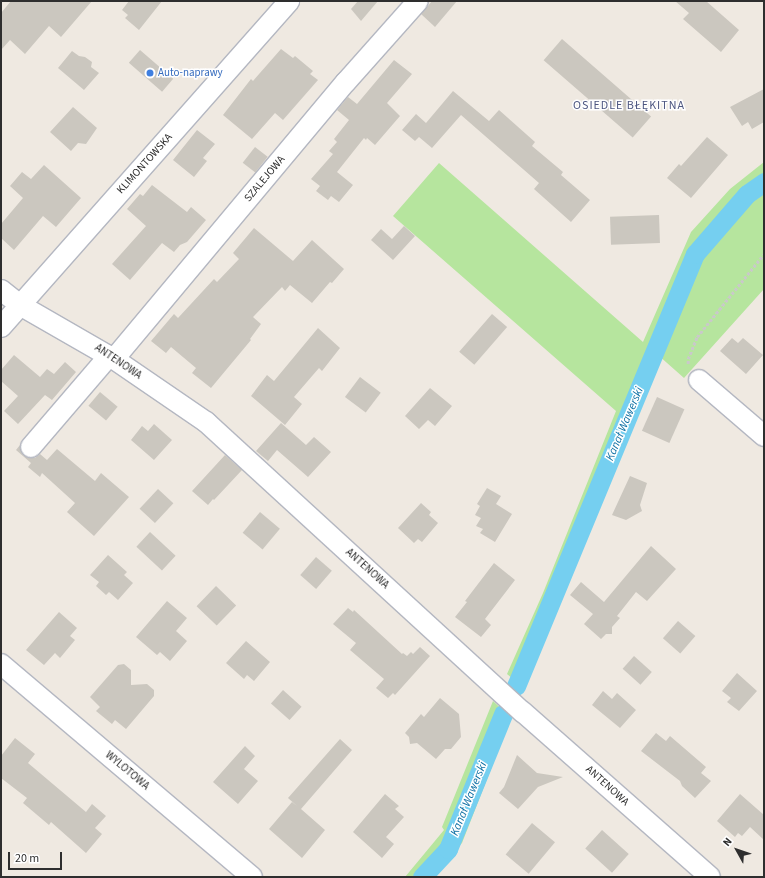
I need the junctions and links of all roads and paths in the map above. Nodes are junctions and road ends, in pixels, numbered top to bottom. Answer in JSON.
{"nodes":[{"id":1,"x":289,"y":1,"type":"edge"},
{"id":2,"x":418,"y":1,"type":"edge"},
{"id":3,"x":764,"y":254,"type":"edge"},
{"id":4,"x":1,"y":290,"type":"edge"},
{"id":5,"x":20,"y":305,"type":"junction"},
{"id":6,"x":1,"y":326,"type":"edge"},
{"id":7,"x":112,"y":357,"type":"junction"},
{"id":8,"x":699,"y":380,"type":"joint"},
{"id":9,"x":764,"y":436,"type":"edge"},
{"id":10,"x":31,"y":447,"type":"dead end"},
{"id":11,"x":1,"y":664,"type":"edge"},
{"id":12,"x":252,"y":877,"type":"edge"},
{"id":13,"x":710,"y":877,"type":"edge"}],
"edges":[{"from":1,"to":5,"type":"street","name":"KLIMONTOWSKA"},
{"from":2,"to":7,"type":"street","name":"SZALEJOWA"},
{"from":3,"to":8,"type":"path"},
{"from":4,"to":5,"type":"street","name":"ANTENOWA"},
{"from":5,"to":6,"type":"street","name":"KLIMONTOWSKA"},
{"from":5,"to":7,"type":"street","name":"ANTENOWA"},
{"from":7,"to":10,"type":"street","name":"SZALEJOWA"},
{"from":7,"to":13,"type":"street","name":"ANTENOWA"},
{"from":8,"to":9,"type":"street"},
{"from":11,"to":12,"type":"street","name":"WYLOTOWA"}]}
